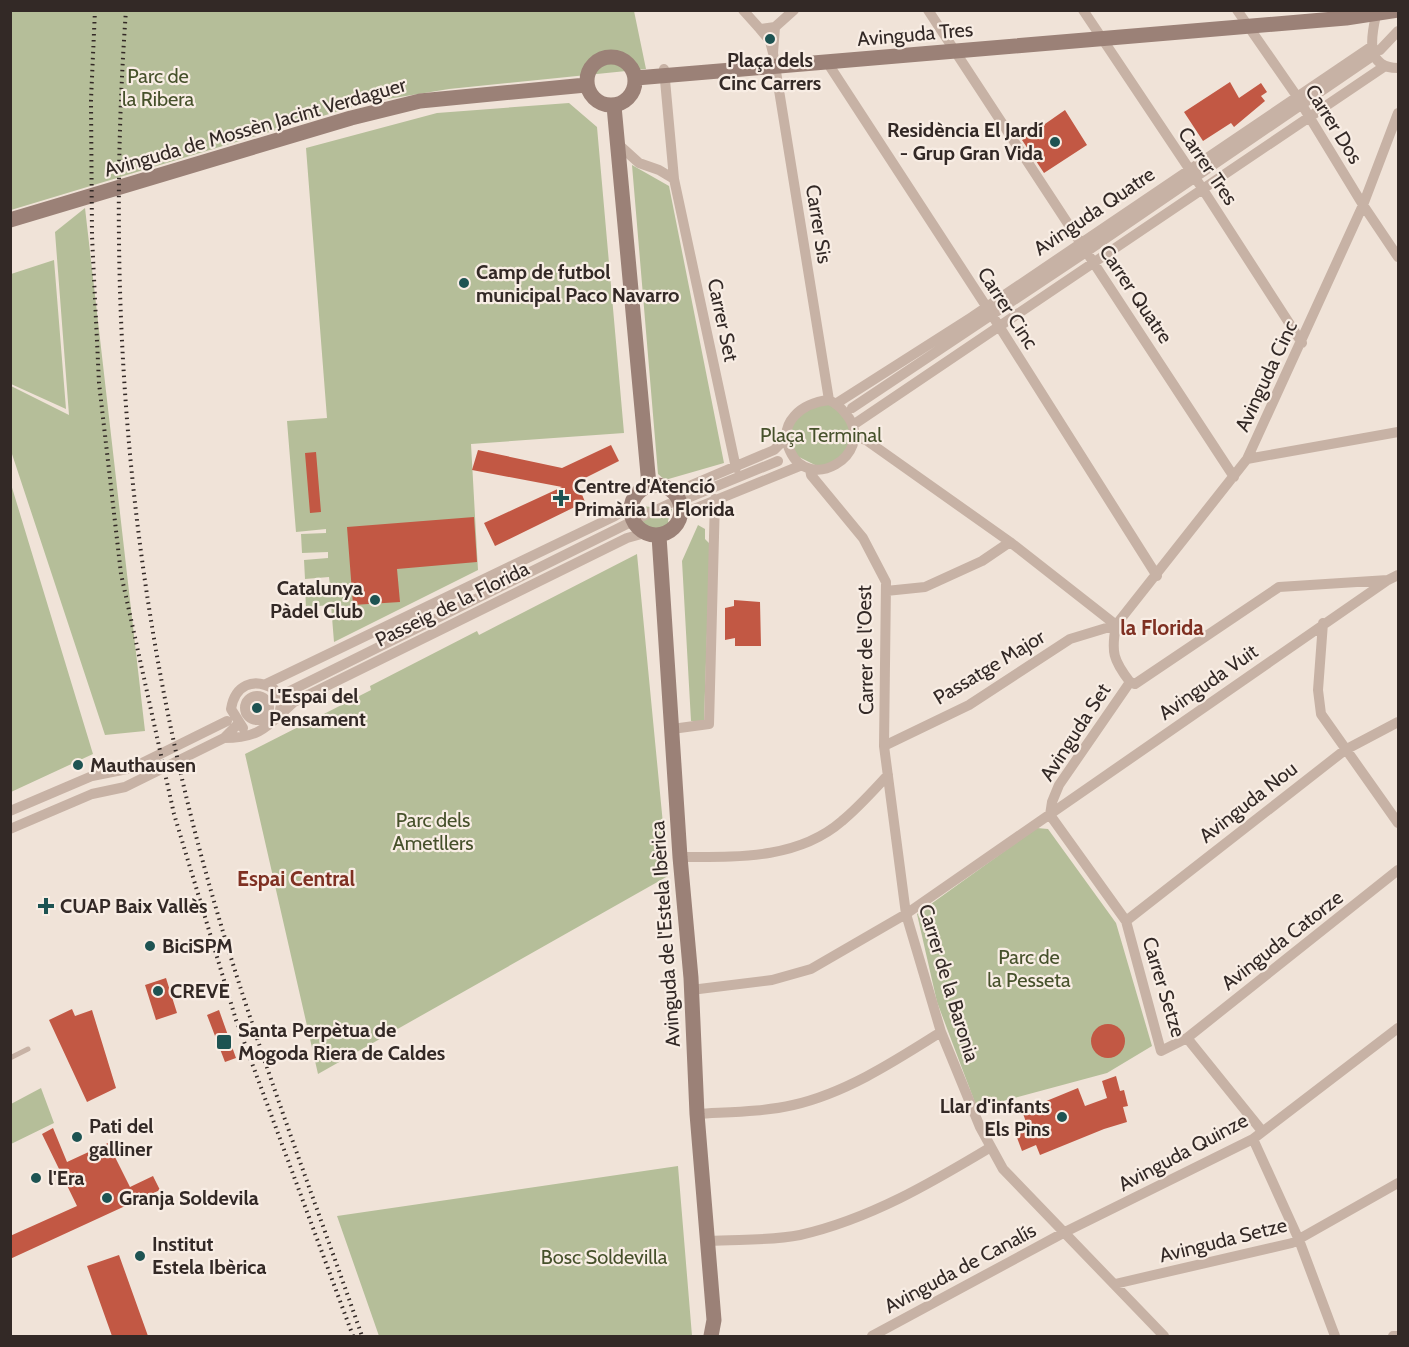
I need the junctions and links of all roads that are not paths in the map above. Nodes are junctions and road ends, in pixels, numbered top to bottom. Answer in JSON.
{"nodes":[{"id":1,"x":742,"y":10,"type":"edge"},
{"id":2,"x":794,"y":10,"type":"edge"},
{"id":3,"x":928,"y":10,"type":"edge"},
{"id":4,"x":1083,"y":10,"type":"edge"},
{"id":5,"x":1237,"y":10,"type":"edge"},
{"id":6,"x":1392,"y":12,"type":"edge"},
{"id":7,"x":775,"y":27,"type":"junction"},
{"id":8,"x":1248,"y":27,"type":"junction"},
{"id":9,"x":760,"y":29,"type":"junction"},
{"id":10,"x":1398,"y":31,"type":"edge"},
{"id":11,"x":1102,"y":39,"type":"junction"},
{"id":12,"x":955,"y":51,"type":"junction"},
{"id":13,"x":1374,"y":51,"type":"junction"},
{"id":14,"x":775,"y":60,"type":"junction"},
{"id":15,"x":827,"y":62,"type":"junction"},
{"id":16,"x":1385,"y":66,"type":"junction"},
{"id":17,"x":1398,"y":68,"type":"edge"},
{"id":18,"x":664,"y":73,"type":"junction"},
{"id":19,"x":636,"y":78,"type":"junction"},
{"id":20,"x":586,"y":85,"type":"junction"},
{"id":21,"x":1299,"y":99,"type":"junction"},
{"id":22,"x":614,"y":106,"type":"junction"},
{"id":23,"x":1398,"y":113,"type":"edge"},
{"id":24,"x":1309,"y":115,"type":"junction"},
{"id":25,"x":618,"y":144,"type":"junction"},
{"id":26,"x":1192,"y":174,"type":"junction"},
{"id":27,"x":674,"y":179,"type":"junction"},
{"id":28,"x":1202,"y":188,"type":"junction"},
{"id":29,"x":1363,"y":206,"type":"junction"},
{"id":30,"x":10,"y":220,"type":"edge"},
{"id":31,"x":1083,"y":248,"type":"junction"},
{"id":32,"x":1398,"y":257,"type":"edge"},
{"id":33,"x":1094,"y":261,"type":"junction"},
{"id":34,"x":988,"y":311,"type":"junction"},
{"id":35,"x":999,"y":326,"type":"junction"},
{"id":36,"x":1302,"y":343,"type":"junction"},
{"id":37,"x":833,"y":402,"type":"junction"},
{"id":38,"x":852,"y":408,"type":"dead end"},
{"id":39,"x":853,"y":425,"type":"junction"},
{"id":40,"x":1398,"y":432,"type":"edge"},
{"id":41,"x":855,"y":437,"type":"junction"},
{"id":42,"x":786,"y":438,"type":"junction"},
{"id":43,"x":1247,"y":459,"type":"junction"},
{"id":44,"x":778,"y":461,"type":"dead end"},
{"id":45,"x":806,"y":467,"type":"junction"},
{"id":46,"x":736,"y":468,"type":"junction"},
{"id":47,"x":1234,"y":477,"type":"junction"},
{"id":48,"x":649,"y":485,"type":"junction"},
{"id":49,"x":715,"y":499,"type":"junction"},
{"id":50,"x":678,"y":502,"type":"junction"},
{"id":51,"x":636,"y":511,"type":"junction"},
{"id":52,"x":629,"y":522,"type":"dead end"},
{"id":53,"x":652,"y":534,"type":"junction"},
{"id":54,"x":1010,"y":542,"type":"junction"},
{"id":55,"x":1398,"y":575,"type":"edge"},
{"id":56,"x":1156,"y":576,"type":"junction"},
{"id":57,"x":1388,"y":580,"type":"junction"},
{"id":58,"x":886,"y":591,"type":"junction"},
{"id":59,"x":1323,"y":623,"type":"junction"},
{"id":60,"x":1116,"y":625,"type":"junction"},
{"id":61,"x":1130,"y":682,"type":"junction"},
{"id":62,"x":266,"y":684,"type":"junction"},
{"id":63,"x":286,"y":693,"type":"dead end"},
{"id":64,"x":279,"y":715,"type":"junction"},
{"id":65,"x":242,"y":717,"type":"junction"},
{"id":66,"x":227,"y":721,"type":"dead end"},
{"id":67,"x":1398,"y":722,"type":"edge"},
{"id":68,"x":672,"y":729,"type":"junction"},
{"id":69,"x":261,"y":730,"type":"junction"},
{"id":70,"x":224,"y":738,"type":"junction"},
{"id":71,"x":884,"y":746,"type":"junction"},
{"id":72,"x":1344,"y":750,"type":"junction"},
{"id":73,"x":888,"y":775,"type":"junction"},
{"id":74,"x":10,"y":811,"type":"edge"},
{"id":75,"x":1050,"y":815,"type":"junction"},
{"id":76,"x":1398,"y":823,"type":"edge"},
{"id":77,"x":10,"y":829,"type":"edge"},
{"id":78,"x":680,"y":857,"type":"junction"},
{"id":79,"x":1398,"y":870,"type":"edge"},
{"id":80,"x":906,"y":914,"type":"junction"},
{"id":81,"x":1126,"y":921,"type":"junction"},
{"id":82,"x":691,"y":990,"type":"junction"},
{"id":83,"x":1398,"y":1028,"type":"edge"},
{"id":84,"x":941,"y":1032,"type":"junction"},
{"id":85,"x":1187,"y":1038,"type":"junction"},
{"id":86,"x":28,"y":1049,"type":"dead end"},
{"id":87,"x":10,"y":1058,"type":"edge"},
{"id":88,"x":697,"y":1114,"type":"junction"},
{"id":89,"x":1262,"y":1131,"type":"junction"},
{"id":90,"x":1253,"y":1138,"type":"junction"},
{"id":91,"x":991,"y":1147,"type":"junction"},
{"id":92,"x":1398,"y":1183,"type":"edge"},
{"id":93,"x":1065,"y":1232,"type":"junction"},
{"id":94,"x":1299,"y":1240,"type":"junction"},
{"id":95,"x":709,"y":1241,"type":"junction"},
{"id":96,"x":1114,"y":1284,"type":"junction"},
{"id":97,"x":715,"y":1334,"type":"edge"},
{"id":98,"x":872,"y":1336,"type":"edge"},
{"id":99,"x":1164,"y":1336,"type":"edge"},
{"id":100,"x":1335,"y":1336,"type":"edge"},
{"id":101,"x":1393,"y":1336,"type":"edge"},
{"id":102,"x":1398,"y":1336,"type":"edge"}],
"edges":[{"from":1,"to":9,"type":"street"},
{"from":2,"to":7,"type":"street"},
{"from":3,"to":12,"type":"street","name":"Carrer Quatre"},
{"from":4,"to":11,"type":"street","name":"Carrer Tres"},
{"from":5,"to":8,"type":"street","name":"Carrer Dos"},
{"from":6,"to":8,"type":"main road","name":"Avinguda Tres"},
{"from":6,"to":13,"type":"street"},
{"from":7,"to":9,"type":"street"},
{"from":7,"to":14,"type":"street"},
{"from":8,"to":11,"type":"main road","name":"Avinguda Tres"},
{"from":8,"to":21,"type":"street","name":"Carrer Dos"},
{"from":9,"to":14,"type":"street"},
{"from":10,"to":13,"type":"street","name":"Avinguda Quatre"},
{"from":11,"to":12,"type":"main road","name":"Avinguda Tres"},
{"from":11,"to":26,"type":"street","name":"Carrer Tres"},
{"from":12,"to":15,"type":"main road","name":"Avinguda Tres"},
{"from":12,"to":31,"type":"street","name":"Carrer Quatre"},
{"from":13,"to":16,"type":"street"},
{"from":13,"to":21,"type":"street","name":"Avinguda Quatre"},
{"from":14,"to":15,"type":"main road","name":"Avinguda Tres"},
{"from":14,"to":18,"type":"main road","name":"Avinguda Tres"},
{"from":14,"to":37,"type":"street","name":"Carrer Sis"},
{"from":15,"to":34,"type":"street","name":"Carrer Cinc"},
{"from":16,"to":17,"type":"street"},
{"from":16,"to":24,"type":"street"},
{"from":18,"to":19,"type":"main road","name":"Avinguda Tres"},
{"from":18,"to":27,"type":"street","name":"Carrer Set"},
{"from":19,"to":20,"type":"main road"},
{"from":19,"to":22,"type":"main road"},
{"from":20,"to":22,"type":"main road"},
{"from":20,"to":30,"type":"main road","name":"Avinguda de Mossèn Jacint Verdaguer"},
{"from":21,"to":24,"type":"street","name":"Carrer Dos"},
{"from":21,"to":26,"type":"street","name":"Avinguda Quatre"},
{"from":22,"to":25,"type":"main road"},
{"from":23,"to":29,"type":"street","name":"Avinguda Cinc"},
{"from":24,"to":28,"type":"street"},
{"from":24,"to":29,"type":"street","name":"Carrer Dos"},
{"from":25,"to":27,"type":"street"},
{"from":25,"to":48,"type":"main road"},
{"from":26,"to":28,"type":"street","name":"Carrer Tres"},
{"from":26,"to":31,"type":"street","name":"Avinguda Quatre"},
{"from":27,"to":46,"type":"street","name":"Carrer Set"},
{"from":28,"to":33,"type":"street"},
{"from":28,"to":36,"type":"street","name":"Carrer Tres"},
{"from":29,"to":32,"type":"street","name":"Carrer Dos"},
{"from":29,"to":36,"type":"street","name":"Avinguda Cinc"},
{"from":31,"to":33,"type":"street","name":"Carrer Quatre"},
{"from":31,"to":34,"type":"street","name":"Avinguda Quatre"},
{"from":33,"to":35,"type":"street"},
{"from":33,"to":47,"type":"street","name":"Carrer Quatre"},
{"from":34,"to":35,"type":"street","name":"Carrer Cinc"},
{"from":34,"to":37,"type":"street","name":"Avinguda Quatre"},
{"from":34,"to":38,"type":"street","name":"Avinguda Quatre"},
{"from":35,"to":39,"type":"street"},
{"from":35,"to":56,"type":"street","name":"Carrer Cinc"},
{"from":36,"to":43,"type":"street","name":"Avinguda Cinc"},
{"from":37,"to":39,"type":"street"},
{"from":37,"to":42,"type":"street"},
{"from":39,"to":41,"type":"street"},
{"from":40,"to":43,"type":"street"},
{"from":41,"to":45,"type":"street"},
{"from":41,"to":54,"type":"street"},
{"from":42,"to":45,"type":"street"},
{"from":42,"to":46,"type":"street"},
{"from":43,"to":47,"type":"street","name":"Avinguda Cinc"},
{"from":44,"to":50,"type":"street"},
{"from":45,"to":49,"type":"street"},
{"from":45,"to":58,"type":"street","name":"Carrer de l'Oest"},
{"from":46,"to":50,"type":"street"},
{"from":47,"to":56,"type":"street","name":"Avinguda Cinc"},
{"from":48,"to":50,"type":"main road"},
{"from":48,"to":51,"type":"main road"},
{"from":49,"to":50,"type":"street"},
{"from":49,"to":68,"type":"street"},
{"from":50,"to":51,"type":"street","name":"Passeig de la Florida"},
{"from":50,"to":53,"type":"main road"},
{"from":51,"to":53,"type":"main road"},
{"from":51,"to":62,"type":"street","name":"Passeig de la Florida"},
{"from":52,"to":63,"type":"street","name":"Passeig de la Florida"},
{"from":53,"to":64,"type":"street","name":"Passeig de la Florida"},
{"from":53,"to":68,"type":"main road","name":"Avinguda de l'Estela Ibèrica"},
{"from":54,"to":58,"type":"street"},
{"from":54,"to":60,"type":"street"},
{"from":55,"to":57,"type":"street","name":"Avinguda Set"},
{"from":56,"to":60,"type":"street","name":"Avinguda Cinc"},
{"from":57,"to":59,"type":"street","name":"Avinguda Vuit"},
{"from":57,"to":61,"type":"street","name":"Avinguda Set"},
{"from":58,"to":71,"type":"street","name":"Carrer de l'Oest"},
{"from":59,"to":72,"type":"street"},
{"from":59,"to":75,"type":"street","name":"Avinguda Vuit"},
{"from":60,"to":61,"type":"street"},
{"from":60,"to":71,"type":"street","name":"Passatge Major"},
{"from":61,"to":75,"type":"street","name":"Avinguda Set"},
{"from":62,"to":64,"type":"street"},
{"from":62,"to":65,"type":"street","name":"Passeig de la Florida"},
{"from":64,"to":69,"type":"street","name":"Passeig de la Florida"},
{"from":65,"to":65,"type":"street","name":"Passeig de la Florida"},
{"from":65,"to":69,"type":"street"},
{"from":65,"to":70,"type":"street","name":"Passeig de la Florida"},
{"from":66,"to":74,"type":"street"},
{"from":67,"to":72,"type":"street","name":"Avinguda Nou"},
{"from":68,"to":78,"type":"main road","name":"Avinguda de l'Estela Ibèrica"},
{"from":69,"to":70,"type":"street","name":"Passeig de la Florida"},
{"from":70,"to":77,"type":"street","name":"Passeig de la Florida"},
{"from":71,"to":73,"type":"street","name":"Carrer de la Baronia"},
{"from":72,"to":76,"type":"street"},
{"from":72,"to":81,"type":"street","name":"Avinguda Nou"},
{"from":73,"to":78,"type":"street"},
{"from":73,"to":80,"type":"street","name":"Carrer de la Baronia"},
{"from":75,"to":80,"type":"street","name":"Avinguda Vuit"},
{"from":75,"to":81,"type":"street","name":"Carrer Setze"},
{"from":78,"to":82,"type":"main road","name":"Avinguda de l'Estela Ibèrica"},
{"from":79,"to":85,"type":"street","name":"Avinguda Catorze"},
{"from":80,"to":82,"type":"street","name":"Avinguda Vuit"},
{"from":80,"to":84,"type":"street","name":"Carrer de la Baronia"},
{"from":81,"to":85,"type":"street","name":"Carrer Setze"},
{"from":82,"to":88,"type":"main road","name":"Avinguda de l'Estela Ibèrica"},
{"from":83,"to":89,"type":"street","name":"Avinguda Quinze"},
{"from":84,"to":88,"type":"street"},
{"from":84,"to":91,"type":"street","name":"Carrer de la Baronia"},
{"from":85,"to":89,"type":"street","name":"Carrer Setze"},
{"from":86,"to":87,"type":"lane"},
{"from":88,"to":95,"type":"main road","name":"Avinguda de l'Estela Ibèrica"},
{"from":89,"to":90,"type":"street","name":"Avinguda Quinze"},
{"from":90,"to":93,"type":"street","name":"Avinguda Quinze"},
{"from":90,"to":94,"type":"street"},
{"from":91,"to":93,"type":"street","name":"Carrer de la Baronia"},
{"from":91,"to":95,"type":"street"},
{"from":92,"to":94,"type":"street","name":"Avinguda Setze"},
{"from":93,"to":96,"type":"street","name":"Carrer de la Baronia"},
{"from":93,"to":98,"type":"street","name":"Avinguda de Canalís"},
{"from":94,"to":96,"type":"street","name":"Avinguda Setze"},
{"from":94,"to":100,"type":"street"},
{"from":95,"to":97,"type":"main road","name":"Avinguda de l'Estela Ibèrica"},
{"from":96,"to":99,"type":"street","name":"Carrer de la Baronia"},
{"from":101,"to":102,"type":"street"}]}
